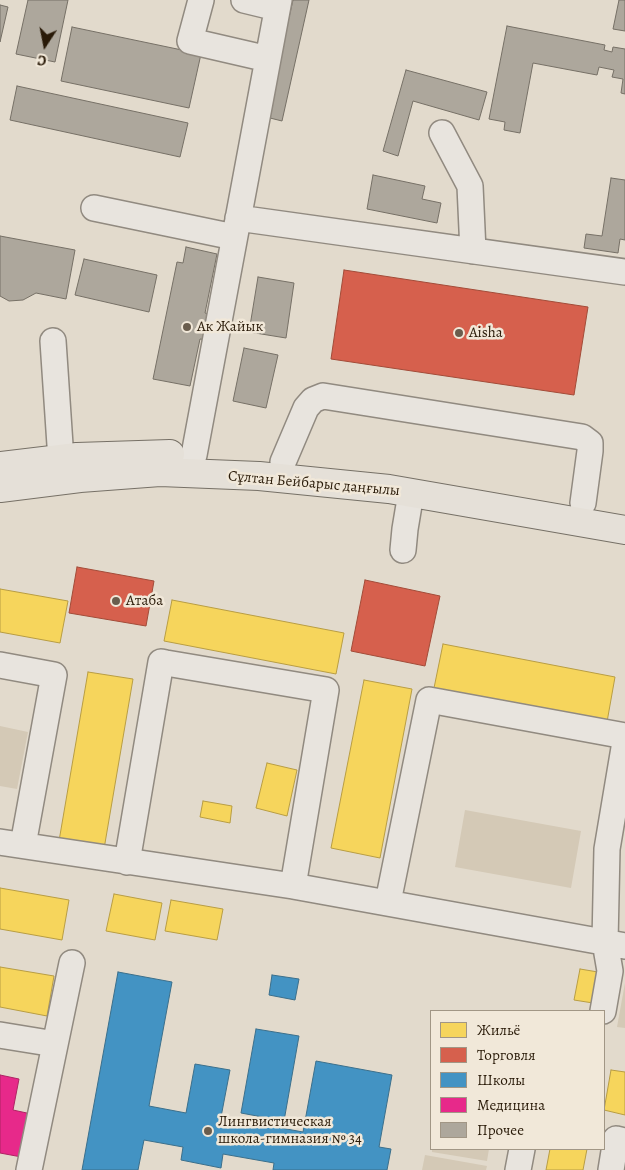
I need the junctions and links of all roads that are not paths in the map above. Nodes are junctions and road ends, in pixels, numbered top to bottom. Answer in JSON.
{"nodes":[{"id":1,"x":201,"y":0,"type":"edge"},
{"id":2,"x":244,"y":0,"type":"edge"},
{"id":3,"x":278,"y":4,"type":"edge"},
{"id":4,"x":268,"y":59,"type":"junction"},
{"id":5,"x":442,"y":133,"type":"dead end"},
{"id":6,"x":94,"y":208,"type":"dead end"},
{"id":7,"x":236,"y":227,"type":"junction"},
{"id":8,"x":473,"y":251,"type":"junction"},
{"id":9,"x":625,"y":272,"type":"edge"},
{"id":10,"x":53,"y":341,"type":"dead end"},
{"id":11,"x":194,"y":455,"type":"junction"},
{"id":12,"x":61,"y":460,"type":"junction"},
{"id":13,"x":283,"y":462,"type":"junction"},
{"id":14,"x":0,"y":466,"type":"edge"},
{"id":15,"x":0,"y":488,"type":"edge"},
{"id":16,"x":411,"y":493,"type":"junction"},
{"id":17,"x":582,"y":503,"type":"junction"},
{"id":18,"x":625,"y":511,"type":"edge"},
{"id":19,"x":625,"y":530,"type":"edge"},
{"id":20,"x":403,"y":550,"type":"dead end"},
{"id":21,"x":0,"y":665,"type":"edge"},
{"id":22,"x":625,"y":736,"type":"edge"},
{"id":23,"x":625,"y":742,"type":"edge"},
{"id":24,"x":12,"y":844,"type":"edge"},
{"id":25,"x":616,"y":850,"type":"edge"},
{"id":26,"x":127,"y":862,"type":"junction"},
{"id":27,"x":293,"y":886,"type":"junction"},
{"id":28,"x":388,"y":902,"type":"junction"},
{"id":29,"x":615,"y":944,"type":"edge"},
{"id":30,"x":72,"y":963,"type":"dead end"},
{"id":31,"x":603,"y":1010,"type":"edge"},
{"id":32,"x":0,"y":1035,"type":"edge"},
{"id":33,"x":55,"y":1044,"type":"junction"},
{"id":34,"x":625,"y":1140,"type":"edge"},
{"id":35,"x":522,"y":1150,"type":"edge"},
{"id":36,"x":29,"y":1170,"type":"edge"},
{"id":37,"x":518,"y":1170,"type":"edge"},
{"id":38,"x":611,"y":1170,"type":"edge"}],
"edges":[{"from":1,"to":4,"type":"street"},
{"from":2,"to":3,"type":"street"},
{"from":3,"to":4,"type":"street"},
{"from":4,"to":7,"type":"street"},
{"from":5,"to":8,"type":"street"},
{"from":6,"to":7,"type":"street"},
{"from":7,"to":8,"type":"street"},
{"from":7,"to":11,"type":"street"},
{"from":8,"to":9,"type":"street"},
{"from":10,"to":12,"type":"street"},
{"from":11,"to":12,"type":"main road","name":"Сұлтан Бейбарыс даңғылы"},
{"from":11,"to":13,"type":"main road","name":"Сұлтан Бейбарыс даңғылы"},
{"from":12,"to":14,"type":"main road","name":"Сұлтан Бейбарыс даңғылы"},
{"from":13,"to":17,"type":"main road","name":"Сұлтан Бейбарыс даңғылы"},
{"from":13,"to":17,"type":"street"},
{"from":15,"to":16,"type":"main road","name":"Сұлтан Бейбарыс даңғылы"},
{"from":16,"to":19,"type":"main road","name":"Сұлтан Бейбарыс даңғылы"},
{"from":16,"to":20,"type":"street"},
{"from":17,"to":18,"type":"main road","name":"Сұлтан Бейбарыс даңғылы"},
{"from":21,"to":24,"type":"street"},
{"from":22,"to":28,"type":"street"},
{"from":23,"to":25,"type":"street"},
{"from":24,"to":26,"type":"street"},
{"from":25,"to":29,"type":"street"},
{"from":26,"to":27,"type":"street"},
{"from":26,"to":27,"type":"street"},
{"from":27,"to":28,"type":"street"},
{"from":28,"to":29,"type":"street"},
{"from":29,"to":31,"type":"street"},
{"from":30,"to":33,"type":"street"},
{"from":32,"to":33,"type":"street"},
{"from":33,"to":36,"type":"street"},
{"from":34,"to":38,"type":"street"},
{"from":35,"to":37,"type":"street"}]}
